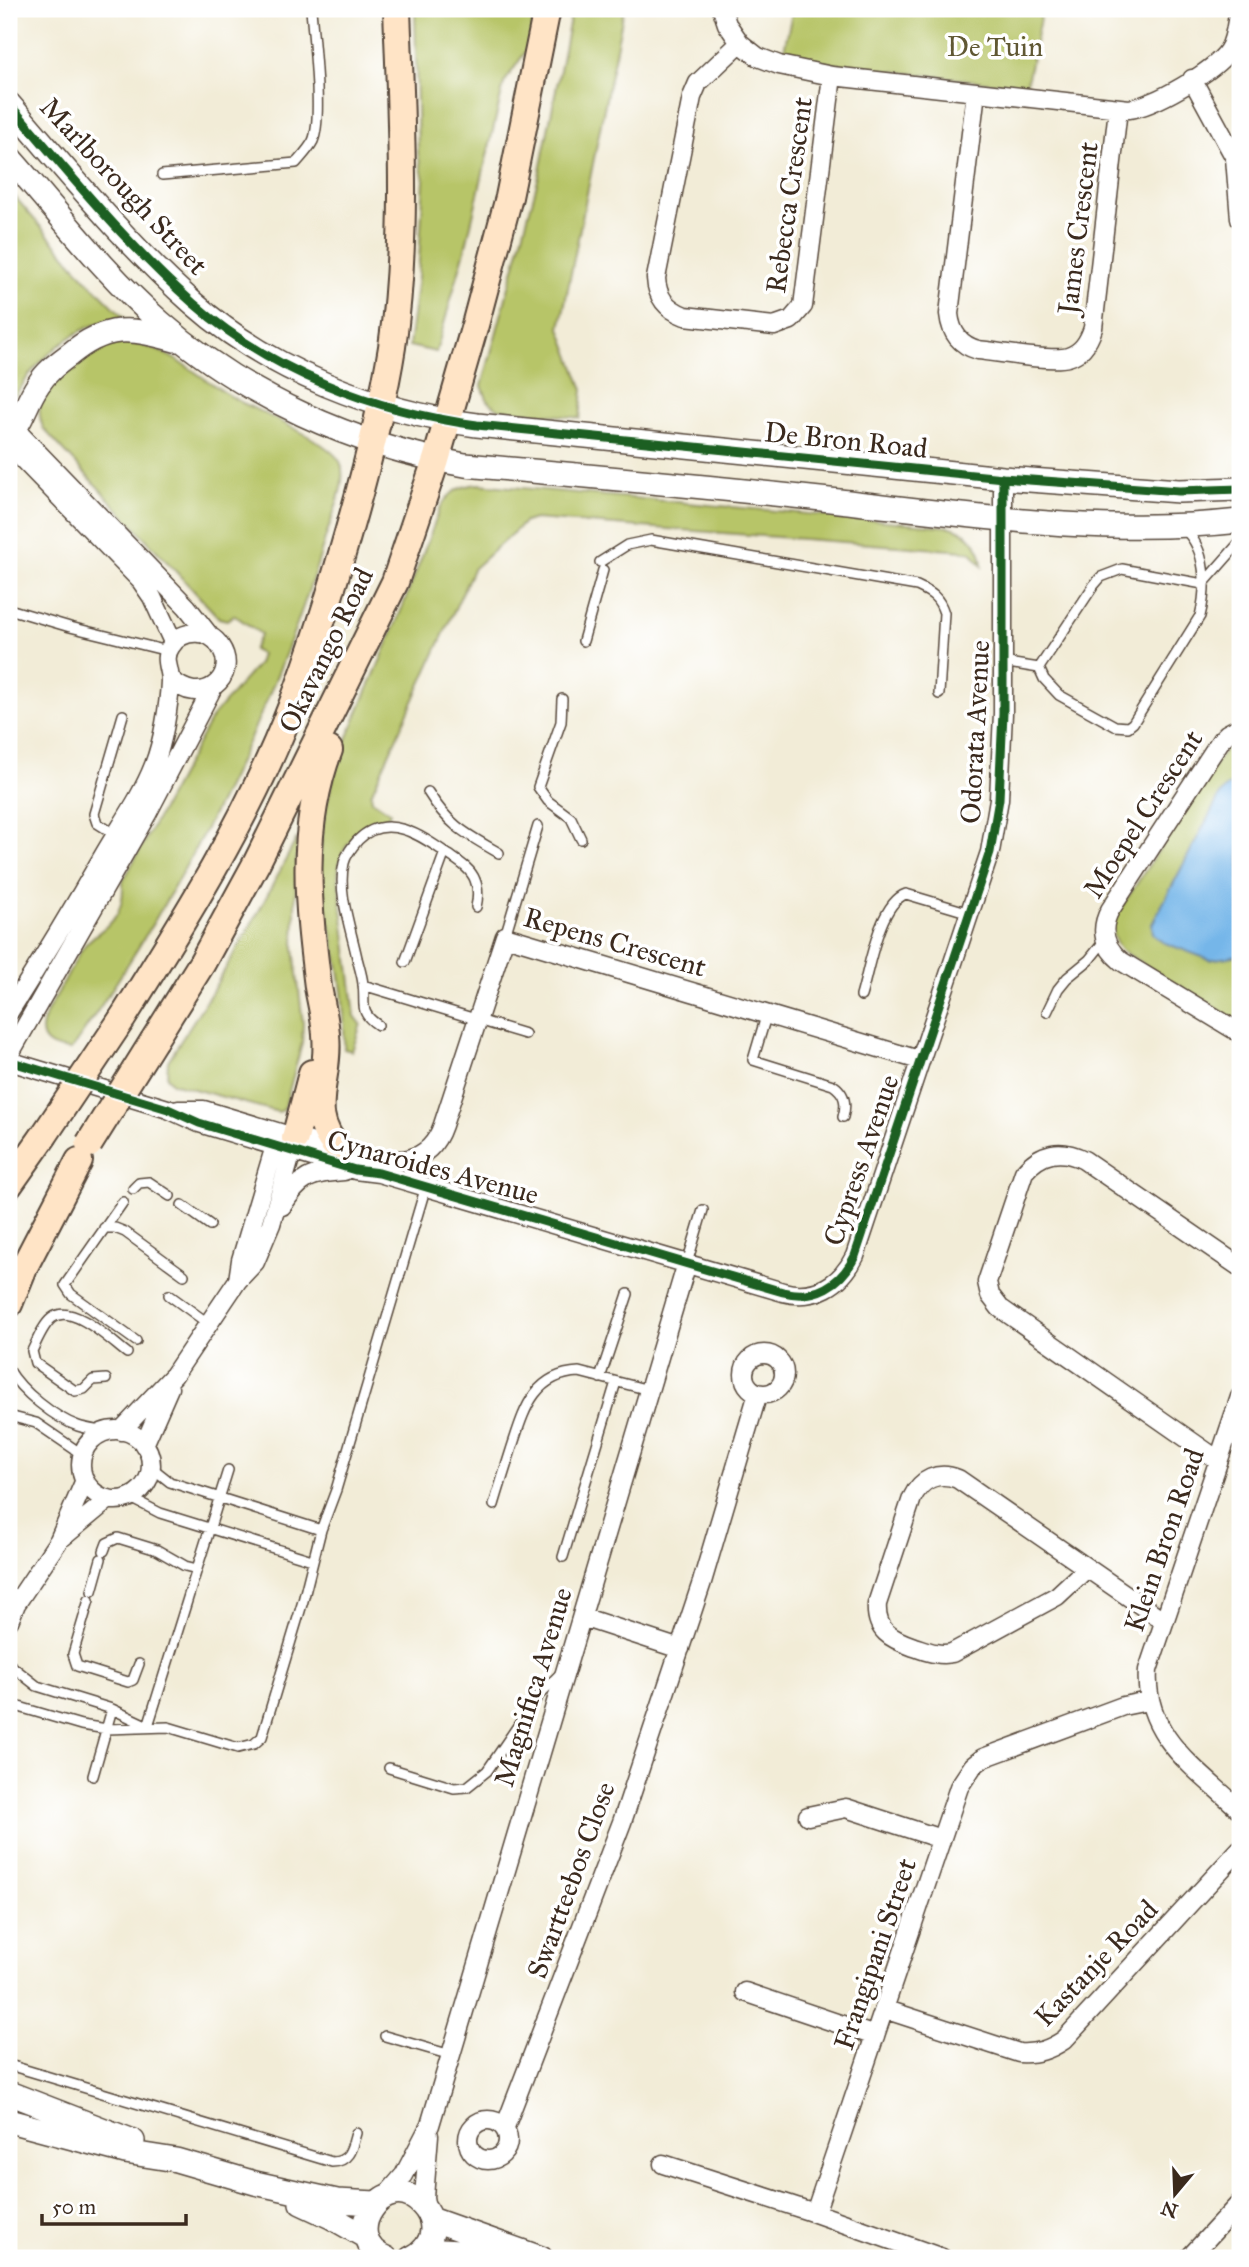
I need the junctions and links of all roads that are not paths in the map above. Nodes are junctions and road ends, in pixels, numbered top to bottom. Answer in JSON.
{"nodes":[{"id":1,"x":311,"y":9,"type":"edge"},
{"id":2,"x":397,"y":9,"type":"edge"},
{"id":3,"x":547,"y":9,"type":"edge"},
{"id":4,"x":722,"y":9,"type":"edge"},
{"id":5,"x":1239,"y":9,"type":"edge"},
{"id":6,"x":740,"y":43,"type":"junction"},
{"id":7,"x":831,"y":76,"type":"junction"},
{"id":8,"x":1192,"y":79,"type":"junction"},
{"id":9,"x":976,"y":92,"type":"junction"},
{"id":10,"x":9,"y":104,"type":"edge"},
{"id":11,"x":1118,"y":109,"type":"junction"},
{"id":12,"x":9,"y":157,"type":"edge"},
{"id":13,"x":162,"y":175,"type":"dead end"},
{"id":14,"x":1240,"y":219,"type":"edge"},
{"id":15,"x":185,"y":343,"type":"junction"},
{"id":16,"x":382,"y":404,"type":"junction"},
{"id":17,"x":447,"y":421,"type":"junction"},
{"id":18,"x":10,"y":434,"type":"edge"},
{"id":19,"x":373,"y":443,"type":"junction"},
{"id":20,"x":436,"y":460,"type":"junction"},
{"id":21,"x":1003,"y":478,"type":"junction"},
{"id":22,"x":1240,"y":489,"type":"edge"},
{"id":23,"x":1003,"y":519,"type":"junction"},
{"id":24,"x":1240,"y":521,"type":"edge"},
{"id":25,"x":1180,"y":525,"type":"junction"},
{"id":26,"x":1240,"y":542,"type":"edge"},
{"id":27,"x":394,"y":582,"type":"junction"},
{"id":28,"x":1203,"y":584,"type":"junction"},
{"id":29,"x":9,"y":609,"type":"edge"},
{"id":30,"x":209,"y":635,"type":"junction"},
{"id":31,"x":583,"y":641,"type":"dead end"},
{"id":32,"x":171,"y":646,"type":"junction"},
{"id":33,"x":1002,"y":662,"type":"junction"},
{"id":34,"x":1039,"y":668,"type":"junction"},
{"id":35,"x":170,"y":678,"type":"junction"},
{"id":36,"x":214,"y":687,"type":"junction"},
{"id":37,"x":939,"y":694,"type":"dead end"},
{"id":38,"x":562,"y":699,"type":"dead end"},
{"id":39,"x":123,"y":715,"type":"dead end"},
{"id":40,"x":1240,"y":727,"type":"edge"},
{"id":41,"x":428,"y":792,"type":"dead end"},
{"id":42,"x":538,"y":826,"type":"dead end"},
{"id":43,"x":116,"y":835,"type":"junction"},
{"id":44,"x":581,"y":839,"type":"dead end"},
{"id":45,"x":444,"y":852,"type":"junction"},
{"id":46,"x":499,"y":853,"type":"dead end"},
{"id":47,"x":476,"y":907,"type":"dead end"},
{"id":48,"x":970,"y":914,"type":"junction"},
{"id":49,"x":505,"y":936,"type":"junction"},
{"id":50,"x":1105,"y":940,"type":"junction"},
{"id":51,"x":405,"y":962,"type":"dead end"},
{"id":52,"x":363,"y":985,"type":"junction"},
{"id":53,"x":861,"y":996,"type":"dead end"},
{"id":54,"x":321,"y":1005,"type":"junction"},
{"id":55,"x":9,"y":1012,"type":"edge"},
{"id":56,"x":1047,"y":1012,"type":"dead end"},
{"id":57,"x":767,"y":1013,"type":"junction"},
{"id":58,"x":477,"y":1019,"type":"junction"},
{"id":59,"x":378,"y":1025,"type":"dead end"},
{"id":60,"x":525,"y":1034,"type":"dead end"},
{"id":61,"x":1240,"y":1034,"type":"edge"},
{"id":62,"x":9,"y":1055,"type":"edge"},
{"id":63,"x":919,"y":1060,"type":"junction"},
{"id":64,"x":9,"y":1061,"type":"edge"},
{"id":65,"x":843,"y":1117,"type":"dead end"},
{"id":66,"x":288,"y":1143,"type":"junction"},
{"id":67,"x":84,"y":1152,"type":"junction"},
{"id":68,"x":350,"y":1159,"type":"junction"},
{"id":69,"x":13,"y":1177,"type":"edge"},
{"id":70,"x":426,"y":1186,"type":"junction"},
{"id":71,"x":133,"y":1189,"type":"dead end"},
{"id":72,"x":170,"y":1196,"type":"dead end"},
{"id":73,"x":123,"y":1202,"type":"dead end"},
{"id":74,"x":182,"y":1205,"type":"dead end"},
{"id":75,"x":703,"y":1210,"type":"dead end"},
{"id":76,"x":271,"y":1224,"type":"junction"},
{"id":77,"x":210,"y":1225,"type":"dead end"},
{"id":78,"x":104,"y":1228,"type":"junction"},
{"id":79,"x":9,"y":1254,"type":"edge"},
{"id":80,"x":687,"y":1264,"type":"junction"},
{"id":81,"x":1240,"y":1267,"type":"edge"},
{"id":82,"x":184,"y":1275,"type":"dead end"},
{"id":83,"x":238,"y":1280,"type":"junction"},
{"id":84,"x":628,"y":1294,"type":"dead end"},
{"id":85,"x":169,"y":1295,"type":"dead end"},
{"id":86,"x":9,"y":1304,"type":"edge"},
{"id":87,"x":209,"y":1324,"type":"junction"},
{"id":88,"x":136,"y":1341,"type":"dead end"},
{"id":89,"x":127,"y":1353,"type":"dead end"},
{"id":90,"x":9,"y":1370,"type":"edge"},
{"id":91,"x":174,"y":1375,"type":"junction"},
{"id":92,"x":600,"y":1378,"type":"junction"},
{"id":93,"x":106,"y":1379,"type":"dead end"},
{"id":94,"x":616,"y":1382,"type":"junction"},
{"id":95,"x":649,"y":1390,"type":"junction"},
{"id":96,"x":758,"y":1393,"type":"dead end"},
{"id":97,"x":1240,"y":1397,"type":"edge"},
{"id":98,"x":9,"y":1416,"type":"edge"},
{"id":99,"x":113,"y":1432,"type":"junction"},
{"id":100,"x":144,"y":1444,"type":"junction"},
{"id":101,"x":83,"y":1455,"type":"junction"},
{"id":102,"x":1218,"y":1460,"type":"junction"},
{"id":103,"x":151,"y":1466,"type":"junction"},
{"id":104,"x":228,"y":1470,"type":"dead end"},
{"id":105,"x":85,"y":1480,"type":"junction"},
{"id":106,"x":129,"y":1497,"type":"junction"},
{"id":107,"x":219,"y":1498,"type":"junction"},
{"id":108,"x":109,"y":1499,"type":"junction"},
{"id":109,"x":494,"y":1505,"type":"dead end"},
{"id":110,"x":210,"y":1529,"type":"junction"},
{"id":111,"x":321,"y":1530,"type":"junction"},
{"id":112,"x":59,"y":1540,"type":"junction"},
{"id":113,"x":563,"y":1557,"type":"dead end"},
{"id":114,"x":312,"y":1560,"type":"junction"},
{"id":115,"x":1087,"y":1568,"type":"junction"},
{"id":116,"x":197,"y":1569,"type":"junction"},
{"id":117,"x":12,"y":1607,"type":"edge"},
{"id":118,"x":582,"y":1617,"type":"junction"},
{"id":119,"x":9,"y":1621,"type":"edge"},
{"id":120,"x":1164,"y":1621,"type":"junction"},
{"id":121,"x":680,"y":1649,"type":"junction"},
{"id":122,"x":9,"y":1664,"type":"edge"},
{"id":123,"x":139,"y":1664,"type":"dead end"},
{"id":124,"x":566,"y":1669,"type":"junction"},
{"id":125,"x":1149,"y":1701,"type":"junction"},
{"id":126,"x":9,"y":1704,"type":"edge"},
{"id":127,"x":113,"y":1709,"type":"junction"},
{"id":128,"x":148,"y":1726,"type":"junction"},
{"id":129,"x":107,"y":1728,"type":"junction"},
{"id":130,"x":389,"y":1768,"type":"dead end"},
{"id":131,"x":93,"y":1776,"type":"dead end"},
{"id":132,"x":1240,"y":1810,"type":"edge"},
{"id":133,"x":808,"y":1816,"type":"dead end"},
{"id":134,"x":941,"y":1839,"type":"junction"},
{"id":135,"x":1240,"y":1849,"type":"edge"},
{"id":136,"x":745,"y":1992,"type":"dead end"},
{"id":137,"x":884,"y":2009,"type":"junction"},
{"id":138,"x":385,"y":2036,"type":"dead end"},
{"id":139,"x":875,"y":2036,"type":"junction"},
{"id":140,"x":451,"y":2055,"type":"junction"},
{"id":141,"x":9,"y":2065,"type":"edge"},
{"id":142,"x":9,"y":2093,"type":"edge"},
{"id":143,"x":9,"y":2121,"type":"edge"},
{"id":144,"x":430,"y":2125,"type":"junction"},
{"id":145,"x":505,"y":2127,"type":"dead end"},
{"id":146,"x":356,"y":2133,"type":"dead end"},
{"id":147,"x":176,"y":2160,"type":"junction"},
{"id":148,"x":663,"y":2164,"type":"dead end"},
{"id":149,"x":255,"y":2183,"type":"junction"},
{"id":150,"x":381,"y":2200,"type":"junction"},
{"id":151,"x":1240,"y":2203,"type":"edge"},
{"id":152,"x":815,"y":2213,"type":"junction"},
{"id":153,"x":428,"y":2214,"type":"junction"},
{"id":154,"x":375,"y":2251,"type":"edge"},
{"id":155,"x":418,"y":2254,"type":"edge"},
{"id":156,"x":493,"y":2258,"type":"edge"},
{"id":157,"x":541,"y":2258,"type":"edge"},
{"id":158,"x":942,"y":2258,"type":"edge"},
{"id":159,"x":1189,"y":2258,"type":"edge"}],
"edges":[{"from":1,"to":13,"type":"lane"},
{"from":2,"to":16,"type":"main road","name":"Okavango Road"},
{"from":3,"to":17,"type":"main road","name":"Okavango Road"},
{"from":4,"to":6,"type":"street"},
{"from":5,"to":8,"type":"street"},
{"from":6,"to":7,"type":"street"},
{"from":6,"to":7,"type":"street","name":"Rebecca Crescent"},
{"from":7,"to":9,"type":"street"},
{"from":8,"to":11,"type":"street"},
{"from":8,"to":14,"type":"street"},
{"from":9,"to":11,"type":"street"},
{"from":9,"to":11,"type":"street","name":"James Crescent"},
{"from":10,"to":16,"type":"street","name":"Marlborough Street"},
{"from":12,"to":15,"type":"street"},
{"from":15,"to":18,"type":"street"},
{"from":15,"to":19,"type":"street"},
{"from":16,"to":17,"type":"street","name":"Marlborough Street"},
{"from":16,"to":19,"type":"main road","name":"Okavango Road"},
{"from":17,"to":20,"type":"main road","name":"Okavango Road"},
{"from":17,"to":21,"type":"street","name":"De Bron Road"},
{"from":18,"to":30,"type":"street"},
{"from":18,"to":32,"type":"street"},
{"from":19,"to":20,"type":"street"},
{"from":19,"to":69,"type":"main road","name":"Okavango Road","bridge":true},
{"from":20,"to":23,"type":"street"},
{"from":20,"to":27,"type":"main road","name":"Okavango Road"},
{"from":21,"to":22,"type":"street","name":"De Bron Road"},
{"from":21,"to":23,"type":"street","name":"Odorata Avenue"},
{"from":23,"to":25,"type":"street"},
{"from":23,"to":33,"type":"street","name":"Odorata Avenue"},
{"from":24,"to":25,"type":"street"},
{"from":25,"to":28,"type":"lane"},
{"from":26,"to":28,"type":"lane"},
{"from":27,"to":54,"type":"main road"},
{"from":27,"to":67,"type":"main road","name":"Okavango Road","bridge":true},
{"from":28,"to":34,"type":"lane"},
{"from":28,"to":34,"type":"lane"},
{"from":29,"to":32,"type":"lane"},
{"from":30,"to":32,"type":"street"},
{"from":30,"to":36,"type":"street"},
{"from":31,"to":37,"type":"lane"},
{"from":32,"to":35,"type":"street"},
{"from":33,"to":34,"type":"lane"},
{"from":33,"to":48,"type":"street","name":"Odorata Avenue"},
{"from":35,"to":36,"type":"street"},
{"from":35,"to":43,"type":"street"},
{"from":36,"to":62,"type":"street"},
{"from":38,"to":44,"type":"lane"},
{"from":39,"to":43,"type":"lane"},
{"from":40,"to":50,"type":"street","name":"Moepel Crescent"},
{"from":41,"to":46,"type":"lane"},
{"from":42,"to":49,"type":"lane"},
{"from":43,"to":55,"type":"street"},
{"from":45,"to":47,"type":"lane"},
{"from":45,"to":51,"type":"lane"},
{"from":45,"to":52,"type":"lane"},
{"from":48,"to":53,"type":"lane"},
{"from":48,"to":63,"type":"street","name":"Odorata Avenue"},
{"from":49,"to":57,"type":"street","name":"Repens Crescent"},
{"from":49,"to":58,"type":"street","name":"Repens Crescent"},
{"from":50,"to":56,"type":"lane"},
{"from":50,"to":61,"type":"street","name":"Moepel Crescent"},
{"from":52,"to":58,"type":"lane"},
{"from":52,"to":59,"type":"lane"},
{"from":54,"to":66,"type":"main road"},
{"from":54,"to":68,"type":"main road"},
{"from":57,"to":63,"type":"street","name":"Repens Crescent"},
{"from":57,"to":65,"type":"lane"},
{"from":58,"to":60,"type":"lane"},
{"from":58,"to":68,"type":"street","name":"Repens Crescent"},
{"from":63,"to":80,"type":"street","name":"Cypress Avenue"},
{"from":64,"to":66,"type":"street","name":"Cynaroides Avenue"},
{"from":66,"to":68,"type":"street","name":"Cynaroides Avenue"},
{"from":66,"to":76,"type":"street"},
{"from":66,"to":83,"type":"street"},
{"from":67,"to":79,"type":"main road","name":"Okavango Road"},
{"from":67,"to":86,"type":"main road"},
{"from":68,"to":70,"type":"street","name":"Cynaroides Avenue"},
{"from":68,"to":76,"type":"street"},
{"from":70,"to":80,"type":"street","name":"Cynaroides Avenue"},
{"from":70,"to":111,"type":"lane"},
{"from":71,"to":72,"type":"lane"},
{"from":73,"to":78,"type":"lane"},
{"from":74,"to":77,"type":"lane"},
{"from":75,"to":80,"type":"lane"},
{"from":76,"to":83,"type":"street"},
{"from":78,"to":82,"type":"lane"},
{"from":78,"to":88,"type":"lane"},
{"from":80,"to":95,"type":"street","name":"Magnifica Avenue"},
{"from":81,"to":102,"type":"street"},
{"from":83,"to":87,"type":"street"},
{"from":84,"to":92,"type":"lane"},
{"from":85,"to":87,"type":"lane"},
{"from":87,"to":91,"type":"street"},
{"from":89,"to":93,"type":"lane"},
{"from":90,"to":99,"type":"lane"},
{"from":91,"to":99,"type":"street"},
{"from":91,"to":100,"type":"street"},
{"from":92,"to":94,"type":"lane"},
{"from":92,"to":109,"type":"lane"},
{"from":94,"to":95,"type":"lane"},
{"from":94,"to":113,"type":"lane"},
{"from":95,"to":118,"type":"street","name":"Magnifica Avenue"},
{"from":96,"to":121,"type":"street","name":"Swartteebos Close"},
{"from":97,"to":102,"type":"street","name":"Klein Bron Road"},
{"from":98,"to":101,"type":"lane"},
{"from":99,"to":100,"type":"street"},
{"from":99,"to":101,"type":"street"},
{"from":100,"to":103,"type":"street"},
{"from":101,"to":105,"type":"street"},
{"from":102,"to":120,"type":"street","name":"Klein Bron Road"},
{"from":103,"to":106,"type":"street"},
{"from":103,"to":107,"type":"lane"},
{"from":104,"to":107,"type":"lane"},
{"from":105,"to":108,"type":"street"},
{"from":105,"to":112,"type":"street"},
{"from":106,"to":108,"type":"street"},
{"from":106,"to":110,"type":"lane"},
{"from":107,"to":110,"type":"lane"},
{"from":107,"to":111,"type":"lane"},
{"from":108,"to":112,"type":"street"},
{"from":110,"to":114,"type":"lane"},
{"from":110,"to":116,"type":"lane"},
{"from":111,"to":114,"type":"lane"},
{"from":112,"to":117,"type":"street"},
{"from":114,"to":128,"type":"lane"},
{"from":115,"to":115,"type":"street"},
{"from":115,"to":120,"type":"street"},
{"from":116,"to":123,"type":"lane"},
{"from":116,"to":128,"type":"lane"},
{"from":117,"to":119,"type":"street"},
{"from":118,"to":121,"type":"street"},
{"from":118,"to":124,"type":"street","name":"Magnifica Avenue"},
{"from":120,"to":125,"type":"street","name":"Klein Bron Road"},
{"from":121,"to":145,"type":"street","name":"Swartteebos Close"},
{"from":122,"to":127,"type":"lane"},
{"from":124,"to":130,"type":"lane"},
{"from":124,"to":140,"type":"street","name":"Magnifica Avenue"},
{"from":125,"to":132,"type":"street"},
{"from":125,"to":134,"type":"street","name":"Frangipani Street"},
{"from":126,"to":129,"type":"lane"},
{"from":127,"to":128,"type":"lane"},
{"from":127,"to":129,"type":"lane"},
{"from":128,"to":129,"type":"lane"},
{"from":129,"to":131,"type":"lane"},
{"from":133,"to":134,"type":"street"},
{"from":134,"to":137,"type":"street","name":"Frangipani Street"},
{"from":135,"to":137,"type":"street","name":"Kastanje Road"},
{"from":136,"to":139,"type":"street"},
{"from":137,"to":139,"type":"street","name":"Frangipani Street"},
{"from":138,"to":140,"type":"lane"},
{"from":139,"to":152,"type":"street","name":"Frangipani Street"},
{"from":140,"to":144,"type":"street","name":"Magnifica Avenue"},
{"from":141,"to":146,"type":"lane"},
{"from":142,"to":147,"type":"street"},
{"from":143,"to":147,"type":"street"},
{"from":144,"to":150,"type":"street","name":"Magnifica Avenue"},
{"from":144,"to":153,"type":"street","name":"Magnifica Avenue"},
{"from":147,"to":149,"type":"street"},
{"from":148,"to":152,"type":"street"},
{"from":149,"to":150,"type":"street"},
{"from":149,"to":154,"type":"street"},
{"from":150,"to":153,"type":"street"},
{"from":150,"to":154,"type":"street"},
{"from":151,"to":159,"type":"street"},
{"from":152,"to":158,"type":"street"},
{"from":153,"to":155,"type":"street"},
{"from":153,"to":157,"type":"street"},
{"from":155,"to":156,"type":"street"}]}
